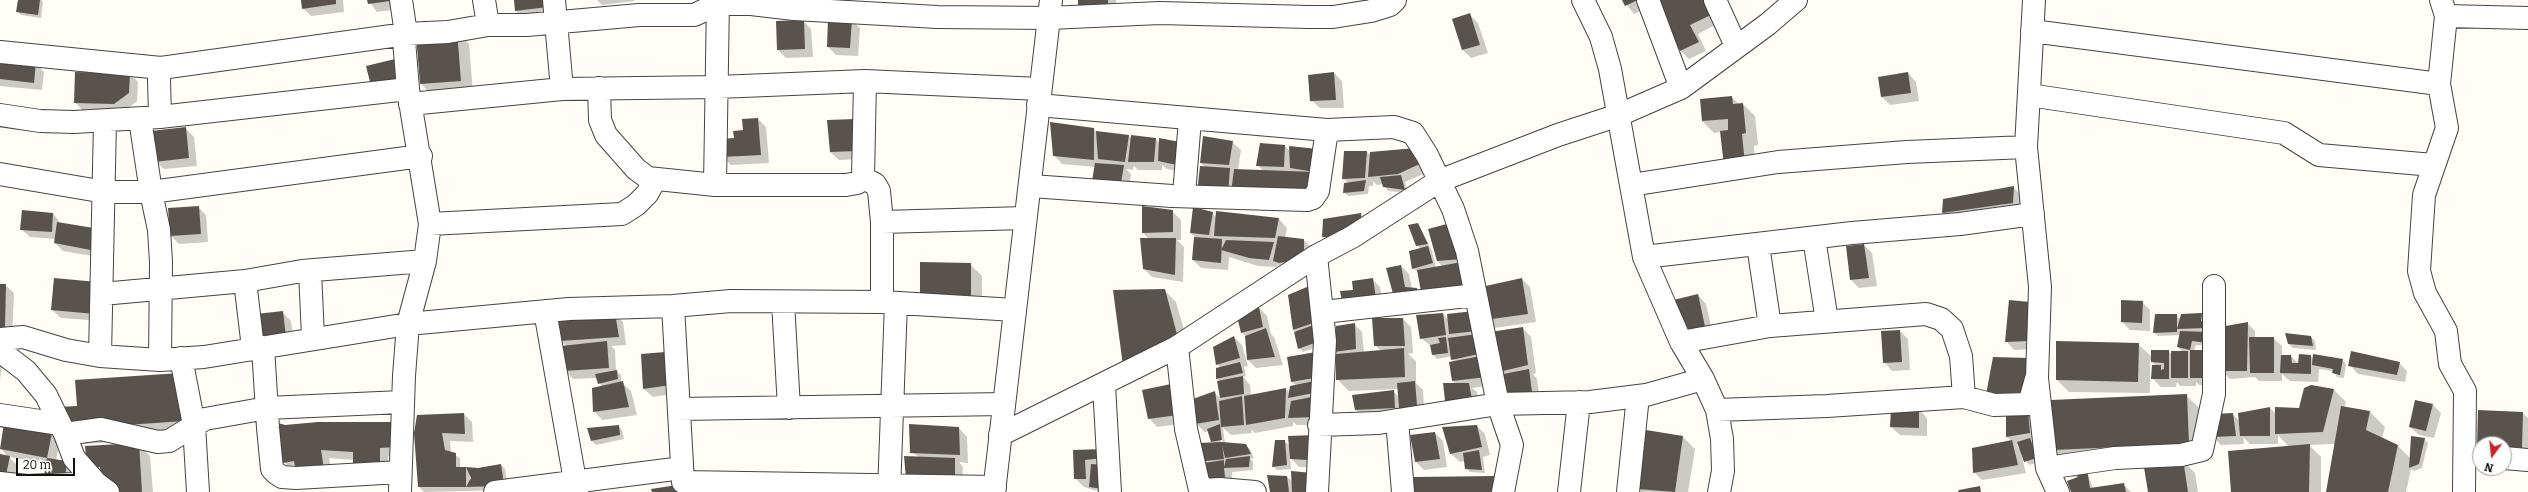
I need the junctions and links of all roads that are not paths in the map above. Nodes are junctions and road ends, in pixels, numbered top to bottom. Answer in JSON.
{"nodes":[{"id":1,"x":401,"y":0,"type":"edge"},
{"id":2,"x":484,"y":0,"type":"edge"},
{"id":3,"x":554,"y":0,"type":"edge"},
{"id":4,"x":1395,"y":0,"type":"edge"},
{"id":5,"x":1583,"y":0,"type":"edge"},
{"id":6,"x":1648,"y":0,"type":"edge"},
{"id":7,"x":1715,"y":0,"type":"edge"},
{"id":8,"x":1796,"y":0,"type":"edge"},
{"id":9,"x":2034,"y":0,"type":"edge"},
{"id":10,"x":718,"y":2,"type":"edge"},
{"id":11,"x":638,"y":8,"type":"edge"},
{"id":12,"x":932,"y":8,"type":"edge"},
{"id":13,"x":1332,"y":8,"type":"edge"},
{"id":14,"x":2444,"y":8,"type":"edge"},
{"id":15,"x":1050,"y":9,"type":"edge"},
{"id":16,"x":2528,"y":18,"type":"edge"},
{"id":17,"x":556,"y":22,"type":"junction"},
{"id":18,"x":488,"y":25,"type":"junction"},
{"id":19,"x":2032,"y":31,"type":"junction"},
{"id":20,"x":406,"y":34,"type":"junction"},
{"id":21,"x":1736,"y":46,"type":"junction"},
{"id":22,"x":0,"y":52,"type":"edge"},
{"id":23,"x":161,"y":68,"type":"junction"},
{"id":24,"x":865,"y":81,"type":"junction"},
{"id":25,"x":2439,"y":84,"type":"junction"},
{"id":26,"x":718,"y":87,"type":"junction"},
{"id":27,"x":599,"y":88,"type":"junction"},
{"id":28,"x":1680,"y":88,"type":"junction"},
{"id":29,"x":562,"y":89,"type":"junction"},
{"id":30,"x":2029,"y":95,"type":"junction"},
{"id":31,"x":409,"y":97,"type":"junction"},
{"id":32,"x":1039,"y":97,"type":"junction"},
{"id":33,"x":0,"y":115,"type":"edge"},
{"id":34,"x":1619,"y":115,"type":"junction"},
{"id":35,"x":150,"y":118,"type":"junction"},
{"id":36,"x":1190,"y":119,"type":"junction"},
{"id":37,"x":105,"y":121,"type":"junction"},
{"id":38,"x":1327,"y":130,"type":"junction"},
{"id":39,"x":2026,"y":147,"type":"junction"},
{"id":40,"x":421,"y":156,"type":"junction"},
{"id":41,"x":2433,"y":165,"type":"junction"},
{"id":42,"x":0,"y":174,"type":"edge"},
{"id":43,"x":863,"y":178,"type":"junction"},
{"id":44,"x":655,"y":180,"type":"junction"},
{"id":45,"x":1439,"y":181,"type":"junction"},
{"id":46,"x":715,"y":185,"type":"junction"},
{"id":47,"x":1631,"y":185,"type":"junction"},
{"id":48,"x":1031,"y":186,"type":"junction"},
{"id":49,"x":105,"y":192,"type":"junction"},
{"id":50,"x":151,"y":192,"type":"junction"},
{"id":51,"x":1184,"y":195,"type":"junction"},
{"id":52,"x":2033,"y":214,"type":"junction"},
{"id":53,"x":1025,"y":218,"type":"junction"},
{"id":54,"x":882,"y":222,"type":"junction"},
{"id":55,"x":430,"y":224,"type":"junction"},
{"id":56,"x":1814,"y":238,"type":"junction"},
{"id":57,"x":1758,"y":245,"type":"junction"},
{"id":58,"x":1316,"y":256,"type":"junction"},
{"id":59,"x":1644,"y":257,"type":"junction"},
{"id":60,"x":425,"y":261,"type":"junction"},
{"id":61,"x":310,"y":271,"type":"junction"},
{"id":62,"x":245,"y":281,"type":"junction"},
{"id":63,"x":2214,"y":286,"type":"dead end"},
{"id":64,"x":160,"y":290,"type":"junction"},
{"id":65,"x":102,"y":294,"type":"junction"},
{"id":66,"x":1476,"y":295,"type":"junction"},
{"id":67,"x":783,"y":302,"type":"junction"},
{"id":68,"x":889,"y":302,"type":"junction"},
{"id":69,"x":673,"y":306,"type":"junction"},
{"id":70,"x":1014,"y":310,"type":"junction"},
{"id":71,"x":545,"y":311,"type":"junction"},
{"id":72,"x":1323,"y":312,"type":"junction"},
{"id":73,"x":1827,"y":321,"type":"junction"},
{"id":74,"x":408,"y":324,"type":"junction"},
{"id":75,"x":1770,"y":326,"type":"junction"},
{"id":76,"x":313,"y":338,"type":"junction"},
{"id":77,"x":0,"y":339,"type":"edge"},
{"id":78,"x":1681,"y":342,"type":"junction"},
{"id":79,"x":1177,"y":347,"type":"junction"},
{"id":80,"x":258,"y":348,"type":"junction"},
{"id":81,"x":0,"y":351,"type":"edge"},
{"id":82,"x":100,"y":356,"type":"junction"},
{"id":83,"x":170,"y":359,"type":"junction"},
{"id":84,"x":2037,"y":378,"type":"junction"},
{"id":85,"x":1703,"y":379,"type":"junction"},
{"id":86,"x":1104,"y":384,"type":"junction"},
{"id":87,"x":1638,"y":396,"type":"junction"},
{"id":88,"x":1964,"y":397,"type":"junction"},
{"id":89,"x":402,"y":402,"type":"junction"},
{"id":90,"x":1579,"y":402,"type":"junction"},
{"id":91,"x":1004,"y":404,"type":"junction"},
{"id":92,"x":1498,"y":404,"type":"junction"},
{"id":93,"x":892,"y":406,"type":"junction"},
{"id":94,"x":267,"y":408,"type":"junction"},
{"id":95,"x":789,"y":408,"type":"junction"},
{"id":96,"x":679,"y":409,"type":"junction"},
{"id":97,"x":1717,"y":410,"type":"junction"},
{"id":98,"x":0,"y":415,"type":"edge"},
{"id":99,"x":1397,"y":420,"type":"junction"},
{"id":100,"x":194,"y":425,"type":"junction"},
{"id":101,"x":1319,"y":425,"type":"junction"},
{"id":102,"x":63,"y":429,"type":"junction"},
{"id":103,"x":1000,"y":435,"type":"junction"},
{"id":104,"x":2472,"y":454,"type":"edge"},
{"id":105,"x":2512,"y":459,"type":"edge"},
{"id":106,"x":2528,"y":460,"type":"edge"},
{"id":107,"x":2047,"y":468,"type":"junction"},
{"id":108,"x":683,"y":481,"type":"edge"},
{"id":109,"x":400,"y":482,"type":"edge"},
{"id":110,"x":0,"y":483,"type":"edge"},
{"id":111,"x":297,"y":485,"type":"edge"},
{"id":112,"x":576,"y":487,"type":"edge"},
{"id":113,"x":102,"y":488,"type":"edge"},
{"id":114,"x":789,"y":488,"type":"edge"},
{"id":115,"x":889,"y":489,"type":"edge"},
{"id":116,"x":994,"y":489,"type":"edge"},
{"id":117,"x":1200,"y":491,"type":"edge"},
{"id":118,"x":198,"y":492,"type":"edge"},
{"id":119,"x":495,"y":492,"type":"edge"},
{"id":120,"x":1110,"y":492,"type":"edge"},
{"id":121,"x":1255,"y":492,"type":"edge"},
{"id":122,"x":1317,"y":492,"type":"edge"},
{"id":123,"x":1403,"y":492,"type":"edge"},
{"id":124,"x":1503,"y":492,"type":"edge"},
{"id":125,"x":1569,"y":492,"type":"edge"},
{"id":126,"x":1628,"y":492,"type":"edge"},
{"id":127,"x":1719,"y":492,"type":"edge"},
{"id":128,"x":2058,"y":492,"type":"edge"},
{"id":129,"x":2464,"y":492,"type":"edge"}],
"edges":[{"from":1,"to":20,"type":"street"},
{"from":2,"to":18,"type":"street"},
{"from":3,"to":17,"type":"street"},
{"from":4,"to":13,"type":"street"},
{"from":5,"to":34,"type":"street"},
{"from":6,"to":28,"type":"street"},
{"from":7,"to":21,"type":"street"},
{"from":8,"to":21,"type":"street"},
{"from":9,"to":19,"type":"street"},
{"from":10,"to":11,"type":"street"},
{"from":10,"to":12,"type":"street"},
{"from":10,"to":26,"type":"street"},
{"from":11,"to":17,"type":"street"},
{"from":12,"to":15,"type":"street"},
{"from":13,"to":15,"type":"street"},
{"from":14,"to":16,"type":"street"},
{"from":14,"to":25,"type":"street"},
{"from":15,"to":32,"type":"street"},
{"from":17,"to":18,"type":"street"},
{"from":17,"to":29,"type":"street"},
{"from":18,"to":20,"type":"street"},
{"from":19,"to":25,"type":"street"},
{"from":19,"to":30,"type":"street"},
{"from":20,"to":23,"type":"street"},
{"from":20,"to":31,"type":"street"},
{"from":21,"to":28,"type":"street"},
{"from":22,"to":23,"type":"street"},
{"from":23,"to":35,"type":"street"},
{"from":24,"to":26,"type":"street"},
{"from":24,"to":32,"type":"street"},
{"from":24,"to":43,"type":"street"},
{"from":25,"to":41,"type":"street"},
{"from":26,"to":27,"type":"street"},
{"from":26,"to":46,"type":"street"},
{"from":27,"to":29,"type":"street"},
{"from":27,"to":44,"type":"street"},
{"from":28,"to":34,"type":"street"},
{"from":29,"to":31,"type":"street"},
{"from":30,"to":39,"type":"street"},
{"from":30,"to":41,"type":"street"},
{"from":31,"to":35,"type":"street"},
{"from":31,"to":40,"type":"street"},
{"from":32,"to":36,"type":"street"},
{"from":32,"to":48,"type":"street"},
{"from":33,"to":37,"type":"street"},
{"from":34,"to":45,"type":"street"},
{"from":34,"to":47,"type":"street"},
{"from":35,"to":37,"type":"street"},
{"from":35,"to":50,"type":"street"},
{"from":36,"to":38,"type":"street"},
{"from":36,"to":51,"type":"street"},
{"from":37,"to":49,"type":"street"},
{"from":38,"to":45,"type":"street"},
{"from":38,"to":51,"type":"street"},
{"from":39,"to":47,"type":"street"},
{"from":39,"to":52,"type":"street"},
{"from":40,"to":50,"type":"street"},
{"from":40,"to":55,"type":"street"},
{"from":41,"to":104,"type":"street"},
{"from":42,"to":49,"type":"street"},
{"from":43,"to":46,"type":"street"},
{"from":43,"to":54,"type":"street"},
{"from":44,"to":46,"type":"street"},
{"from":44,"to":55,"type":"street"},
{"from":45,"to":58,"type":"street"},
{"from":45,"to":66,"type":"street"},
{"from":47,"to":59,"type":"street"},
{"from":48,"to":51,"type":"street"},
{"from":48,"to":53,"type":"street"},
{"from":49,"to":50,"type":"street"},
{"from":49,"to":65,"type":"street"},
{"from":50,"to":64,"type":"street"},
{"from":52,"to":56,"type":"street"},
{"from":52,"to":84,"type":"street"},
{"from":53,"to":54,"type":"street"},
{"from":53,"to":70,"type":"street"},
{"from":54,"to":68,"type":"street"},
{"from":55,"to":60,"type":"street"},
{"from":56,"to":57,"type":"street"},
{"from":56,"to":73,"type":"street"},
{"from":57,"to":59,"type":"street"},
{"from":57,"to":75,"type":"street"},
{"from":58,"to":72,"type":"street"},
{"from":58,"to":79,"type":"street"},
{"from":59,"to":78,"type":"street"},
{"from":60,"to":61,"type":"street"},
{"from":60,"to":74,"type":"street"},
{"from":61,"to":62,"type":"street"},
{"from":61,"to":76,"type":"street"},
{"from":62,"to":64,"type":"street"},
{"from":62,"to":80,"type":"street"},
{"from":63,"to":107,"type":"street"},
{"from":64,"to":65,"type":"street"},
{"from":64,"to":83,"type":"street"},
{"from":65,"to":82,"type":"street"},
{"from":66,"to":72,"type":"street"},
{"from":66,"to":92,"type":"street"},
{"from":67,"to":68,"type":"street"},
{"from":67,"to":69,"type":"street"},
{"from":67,"to":95,"type":"street"},
{"from":68,"to":70,"type":"street"},
{"from":68,"to":93,"type":"street"},
{"from":69,"to":71,"type":"street"},
{"from":69,"to":96,"type":"street"},
{"from":70,"to":91,"type":"street"},
{"from":71,"to":74,"type":"street"},
{"from":71,"to":112,"type":"street"},
{"from":72,"to":101,"type":"street"},
{"from":73,"to":75,"type":"street"},
{"from":73,"to":88,"type":"street"},
{"from":74,"to":76,"type":"street"},
{"from":74,"to":89,"type":"street"},
{"from":75,"to":78,"type":"street"},
{"from":76,"to":80,"type":"street"},
{"from":77,"to":82,"type":"street"},
{"from":78,"to":85,"type":"street"},
{"from":79,"to":86,"type":"street"},
{"from":79,"to":117,"type":"street"},
{"from":80,"to":83,"type":"street"},
{"from":80,"to":94,"type":"street"},
{"from":81,"to":102,"type":"street"},
{"from":82,"to":83,"type":"street"},
{"from":83,"to":100,"type":"street"},
{"from":84,"to":88,"type":"street"},
{"from":84,"to":107,"type":"street"},
{"from":85,"to":87,"type":"street"},
{"from":85,"to":97,"type":"street"},
{"from":86,"to":103,"type":"street"},
{"from":86,"to":120,"type":"street"},
{"from":87,"to":90,"type":"street"},
{"from":87,"to":126,"type":"street"},
{"from":88,"to":97,"type":"street"},
{"from":89,"to":94,"type":"street"},
{"from":89,"to":109,"type":"street"},
{"from":90,"to":92,"type":"street"},
{"from":90,"to":125,"type":"street"},
{"from":91,"to":93,"type":"street"},
{"from":91,"to":103,"type":"street"},
{"from":92,"to":99,"type":"street"},
{"from":92,"to":124,"type":"street"},
{"from":93,"to":95,"type":"street"},
{"from":93,"to":115,"type":"street"},
{"from":94,"to":100,"type":"street"},
{"from":94,"to":111,"type":"street"},
{"from":95,"to":96,"type":"street"},
{"from":96,"to":108,"type":"street"},
{"from":97,"to":127,"type":"street"},
{"from":98,"to":102,"type":"street"},
{"from":99,"to":101,"type":"street"},
{"from":99,"to":123,"type":"street"},
{"from":100,"to":102,"type":"street"},
{"from":100,"to":118,"type":"street"},
{"from":101,"to":122,"type":"street"},
{"from":102,"to":113,"type":"street"},
{"from":103,"to":116,"type":"street"},
{"from":104,"to":129,"type":"street"},
{"from":105,"to":106,"type":"street"},
{"from":107,"to":128,"type":"street"},
{"from":108,"to":112,"type":"street"},
{"from":108,"to":114,"type":"street"},
{"from":109,"to":111,"type":"street"},
{"from":110,"to":113,"type":"street"},
{"from":112,"to":119,"type":"street"},
{"from":114,"to":115,"type":"street"},
{"from":115,"to":116,"type":"street"},
{"from":117,"to":121,"type":"street"}]}
